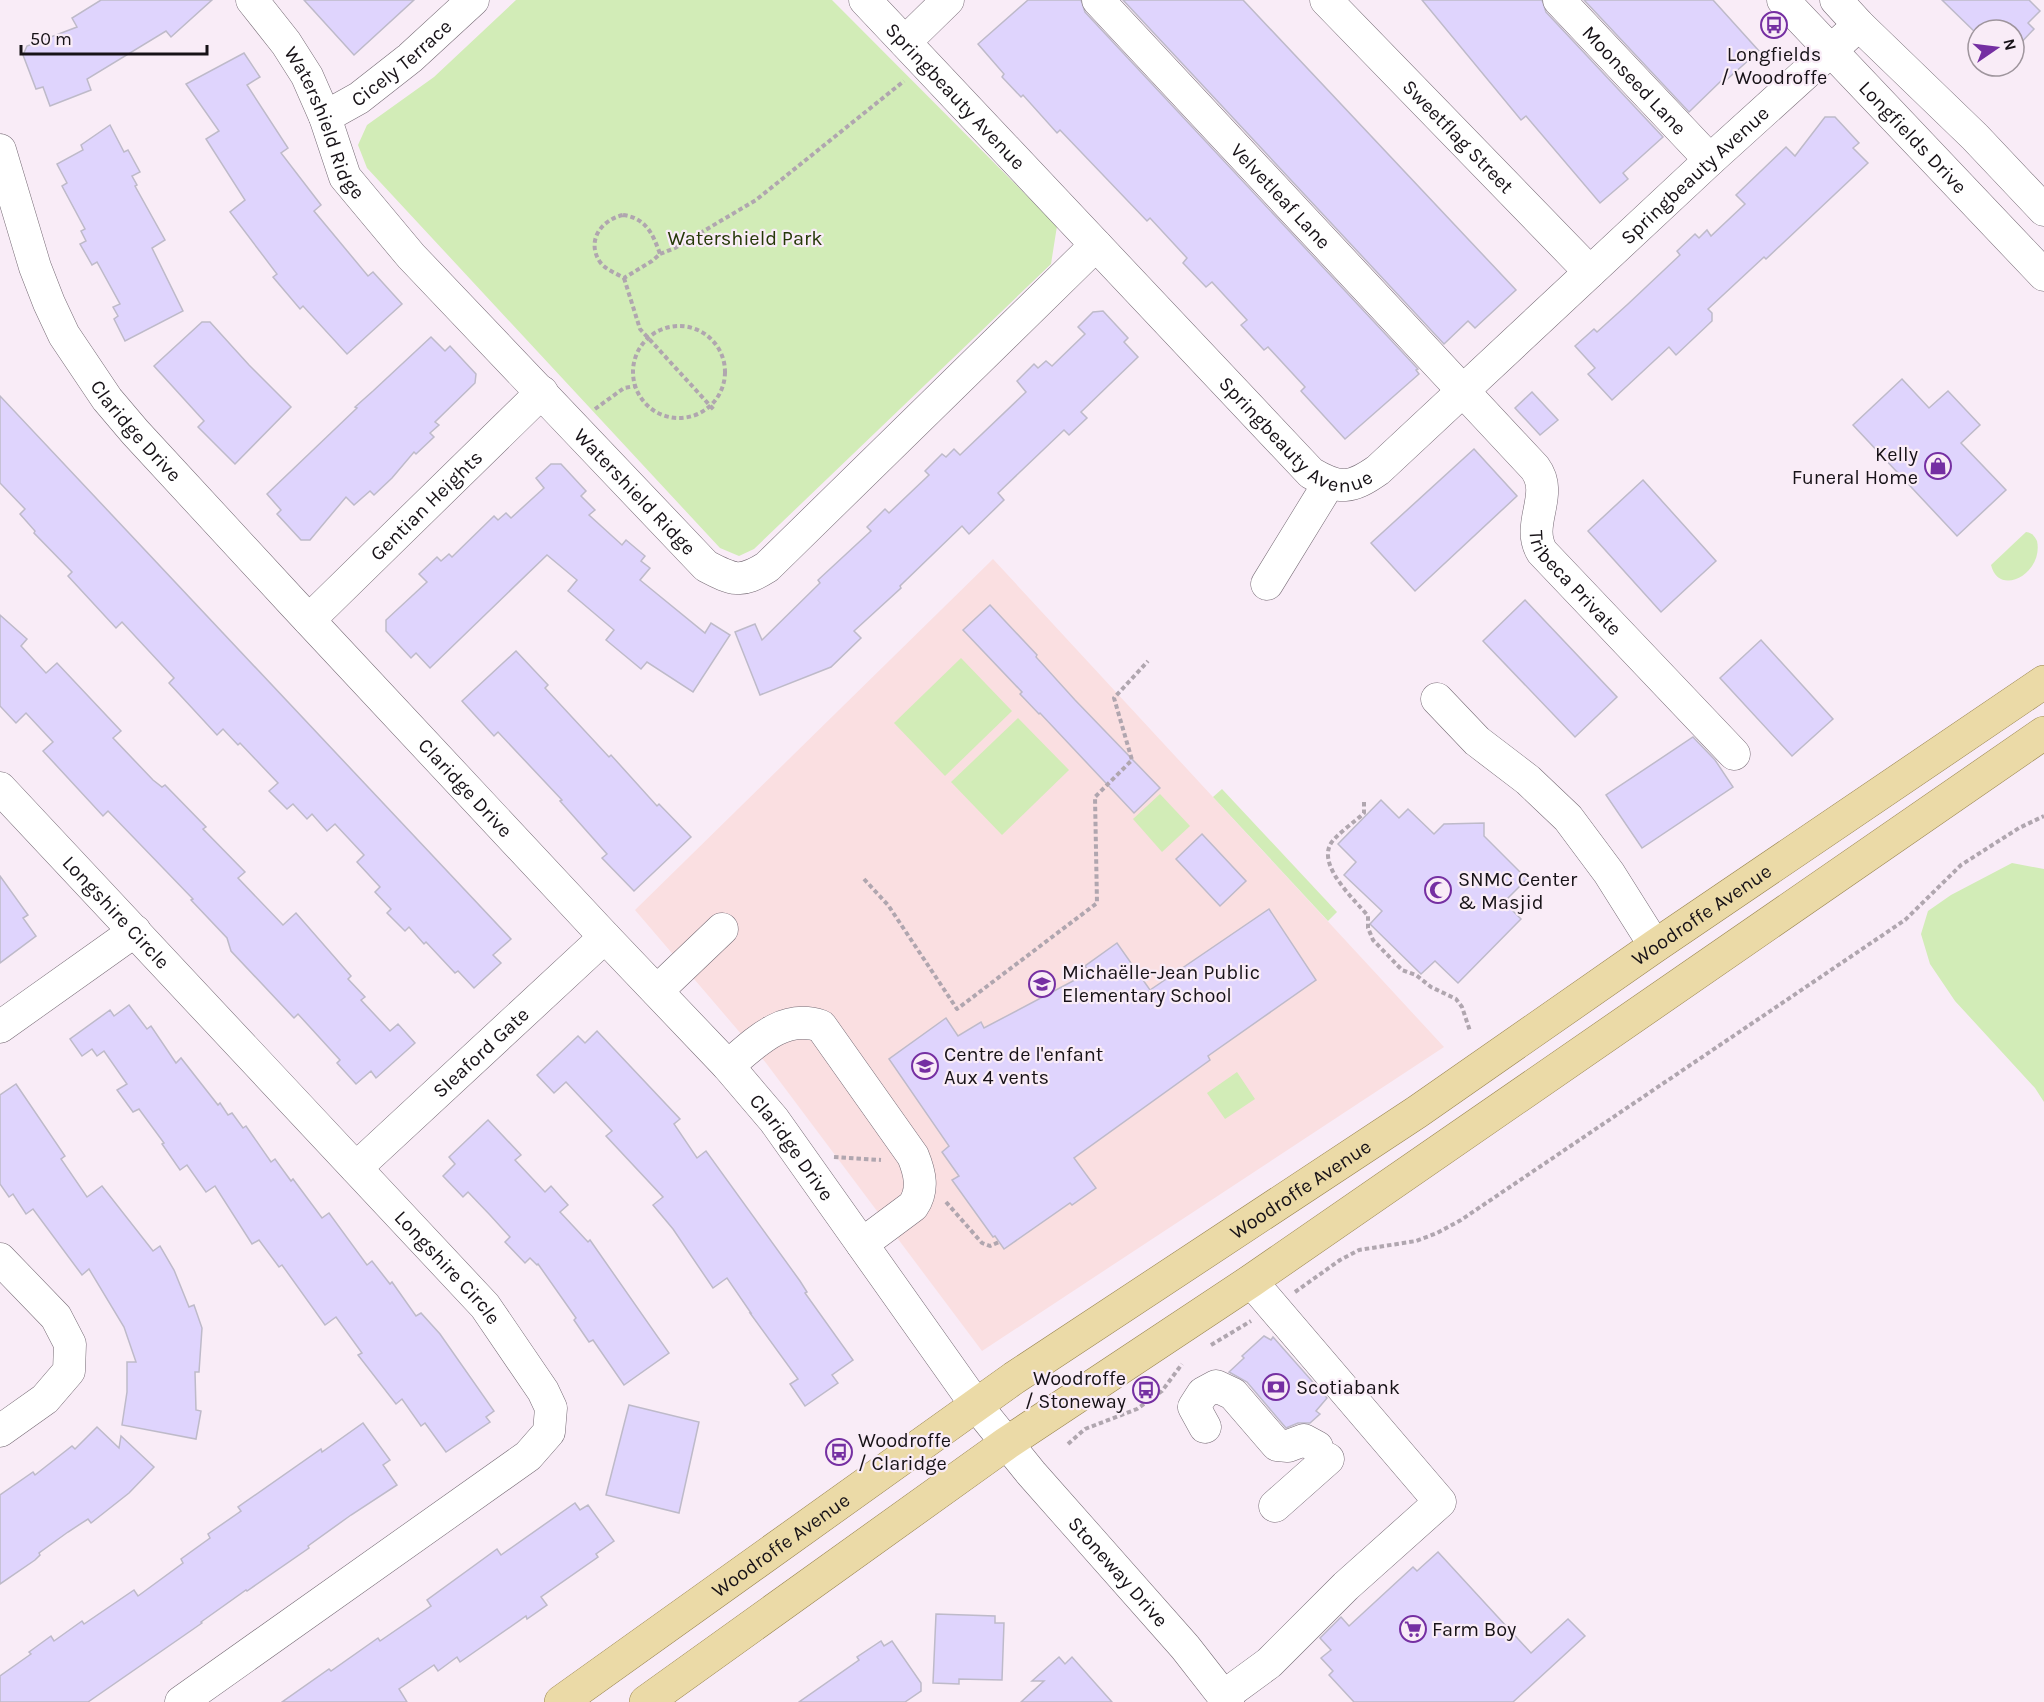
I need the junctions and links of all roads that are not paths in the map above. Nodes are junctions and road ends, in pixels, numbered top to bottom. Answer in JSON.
{"nodes":[{"id":1,"x":252,"y":0,"type":"edge"},
{"id":2,"x":473,"y":0,"type":"edge"},
{"id":3,"x":865,"y":0,"type":"edge"},
{"id":4,"x":948,"y":0,"type":"edge"},
{"id":5,"x":1098,"y":0,"type":"edge"},
{"id":6,"x":1326,"y":0,"type":"edge"},
{"id":7,"x":1559,"y":0,"type":"edge"},
{"id":8,"x":1783,"y":0,"type":"edge"},
{"id":9,"x":1836,"y":0,"type":"edge"},
{"id":10,"x":1859,"y":25,"type":"junction"},
{"id":11,"x":1830,"y":51,"type":"junction"},
{"id":12,"x":915,"y":53,"type":"junction"},
{"id":13,"x":325,"y":117,"type":"junction"},
{"id":14,"x":0,"y":150,"type":"edge"},
{"id":15,"x":1710,"y":160,"type":"junction"},
{"id":16,"x":2044,"y":210,"type":"edge"},
{"id":17,"x":1096,"y":245,"type":"junction"},
{"id":18,"x":1590,"y":273,"type":"junction"},
{"id":19,"x":2044,"y":275,"type":"edge"},
{"id":20,"x":542,"y":392,"type":"junction"},
{"id":21,"x":1464,"y":392,"type":"junction"},
{"id":22,"x":1329,"y":483,"type":"junction"},
{"id":23,"x":1267,"y":584,"type":"dead end"},
{"id":24,"x":309,"y":620,"type":"junction"},
{"id":25,"x":2044,"y":682,"type":"edge"},
{"id":26,"x":1437,"y":699,"type":"dead end"},
{"id":27,"x":2044,"y":733,"type":"edge"},
{"id":28,"x":1734,"y":754,"type":"dead end"},
{"id":29,"x":0,"y":788,"type":"edge"},
{"id":30,"x":722,"y":929,"type":"dead end"},
{"id":31,"x":135,"y":931,"type":"junction"},
{"id":32,"x":605,"y":937,"type":"junction"},
{"id":33,"x":1655,"y":946,"type":"junction"},
{"id":34,"x":657,"y":991,"type":"junction"},
{"id":35,"x":0,"y":1027,"type":"edge"},
{"id":36,"x":728,"y":1066,"type":"junction"},
{"id":37,"x":356,"y":1168,"type":"junction"},
{"id":38,"x":862,"y":1244,"type":"junction"},
{"id":39,"x":0,"y":1259,"type":"edge"},
{"id":40,"x":1251,"y":1281,"type":"junction"},
{"id":41,"x":976,"y":1405,"type":"junction"},
{"id":42,"x":1205,"y":1427,"type":"dead end"},
{"id":43,"x":0,"y":1431,"type":"edge"},
{"id":44,"x":1007,"y":1443,"type":"junction"},
{"id":45,"x":1275,"y":1506,"type":"dead end"},
{"id":46,"x":1226,"y":1699,"type":"edge"},
{"id":47,"x":181,"y":1702,"type":"edge"},
{"id":48,"x":561,"y":1702,"type":"edge"},
{"id":49,"x":646,"y":1702,"type":"edge"}],
"edges":[{"from":1,"to":13,"type":"street","name":"Watershield Ridge"},
{"from":2,"to":13,"type":"street","name":"Cicely Terrace"},
{"from":3,"to":12,"type":"street","name":"Springbeauty Avenue"},
{"from":4,"to":12,"type":"street"},
{"from":5,"to":21,"type":"street","name":"Velvetleaf Lane"},
{"from":6,"to":18,"type":"street","name":"Sweetflag Street"},
{"from":7,"to":15,"type":"street","name":"Moonseed Lane"},
{"from":8,"to":11,"type":"street","name":"Longfields Drive"},
{"from":9,"to":10,"type":"street"},
{"from":10,"to":11,"type":"street","name":"Springbeauty Avenue"},
{"from":10,"to":16,"type":"street"},
{"from":11,"to":15,"type":"street","name":"Springbeauty Avenue"},
{"from":11,"to":19,"type":"street","name":"Longfields Drive"},
{"from":12,"to":17,"type":"street","name":"Springbeauty Avenue"},
{"from":13,"to":20,"type":"street","name":"Watershield Ridge"},
{"from":14,"to":24,"type":"street","name":"Claridge Drive"},
{"from":15,"to":18,"type":"street","name":"Springbeauty Avenue"},
{"from":17,"to":20,"type":"street","name":"Watershield Ridge"},
{"from":17,"to":22,"type":"street","name":"Springbeauty Avenue"},
{"from":18,"to":21,"type":"street","name":"Springbeauty Avenue"},
{"from":20,"to":24,"type":"street","name":"Gentian Heights"},
{"from":21,"to":22,"type":"street","name":"Springbeauty Avenue"},
{"from":21,"to":28,"type":"street","name":"Tribeca Private"},
{"from":22,"to":23,"type":"street"},
{"from":24,"to":32,"type":"street","name":"Claridge Drive"},
{"from":25,"to":33,"type":"main road","name":"Woodroffe Avenue"},
{"from":26,"to":33,"type":"street"},
{"from":27,"to":40,"type":"main road"},
{"from":29,"to":31,"type":"street","name":"Longshire Circle"},
{"from":30,"to":34,"type":"street"},
{"from":31,"to":35,"type":"street"},
{"from":31,"to":37,"type":"street","name":"Longshire Circle"},
{"from":32,"to":34,"type":"street","name":"Claridge Drive"},
{"from":32,"to":37,"type":"street","name":"Sleaford Gate"},
{"from":33,"to":41,"type":"main road","name":"Woodroffe Avenue"},
{"from":34,"to":36,"type":"street","name":"Claridge Drive"},
{"from":36,"to":38,"type":"street","name":"Claridge Drive"},
{"from":36,"to":38,"type":"street"},
{"from":37,"to":47,"type":"street","name":"Longshire Circle"},
{"from":38,"to":41,"type":"street","name":"Claridge Drive"},
{"from":39,"to":43,"type":"street"},
{"from":40,"to":44,"type":"main road"},
{"from":40,"to":46,"type":"street"},
{"from":41,"to":44,"type":"street","name":"Stoneway Drive"},
{"from":41,"to":48,"type":"main road","name":"Woodroffe Avenue"},
{"from":42,"to":45,"type":"street"},
{"from":44,"to":46,"type":"street","name":"Stoneway Drive"},
{"from":44,"to":49,"type":"main road"}]}
